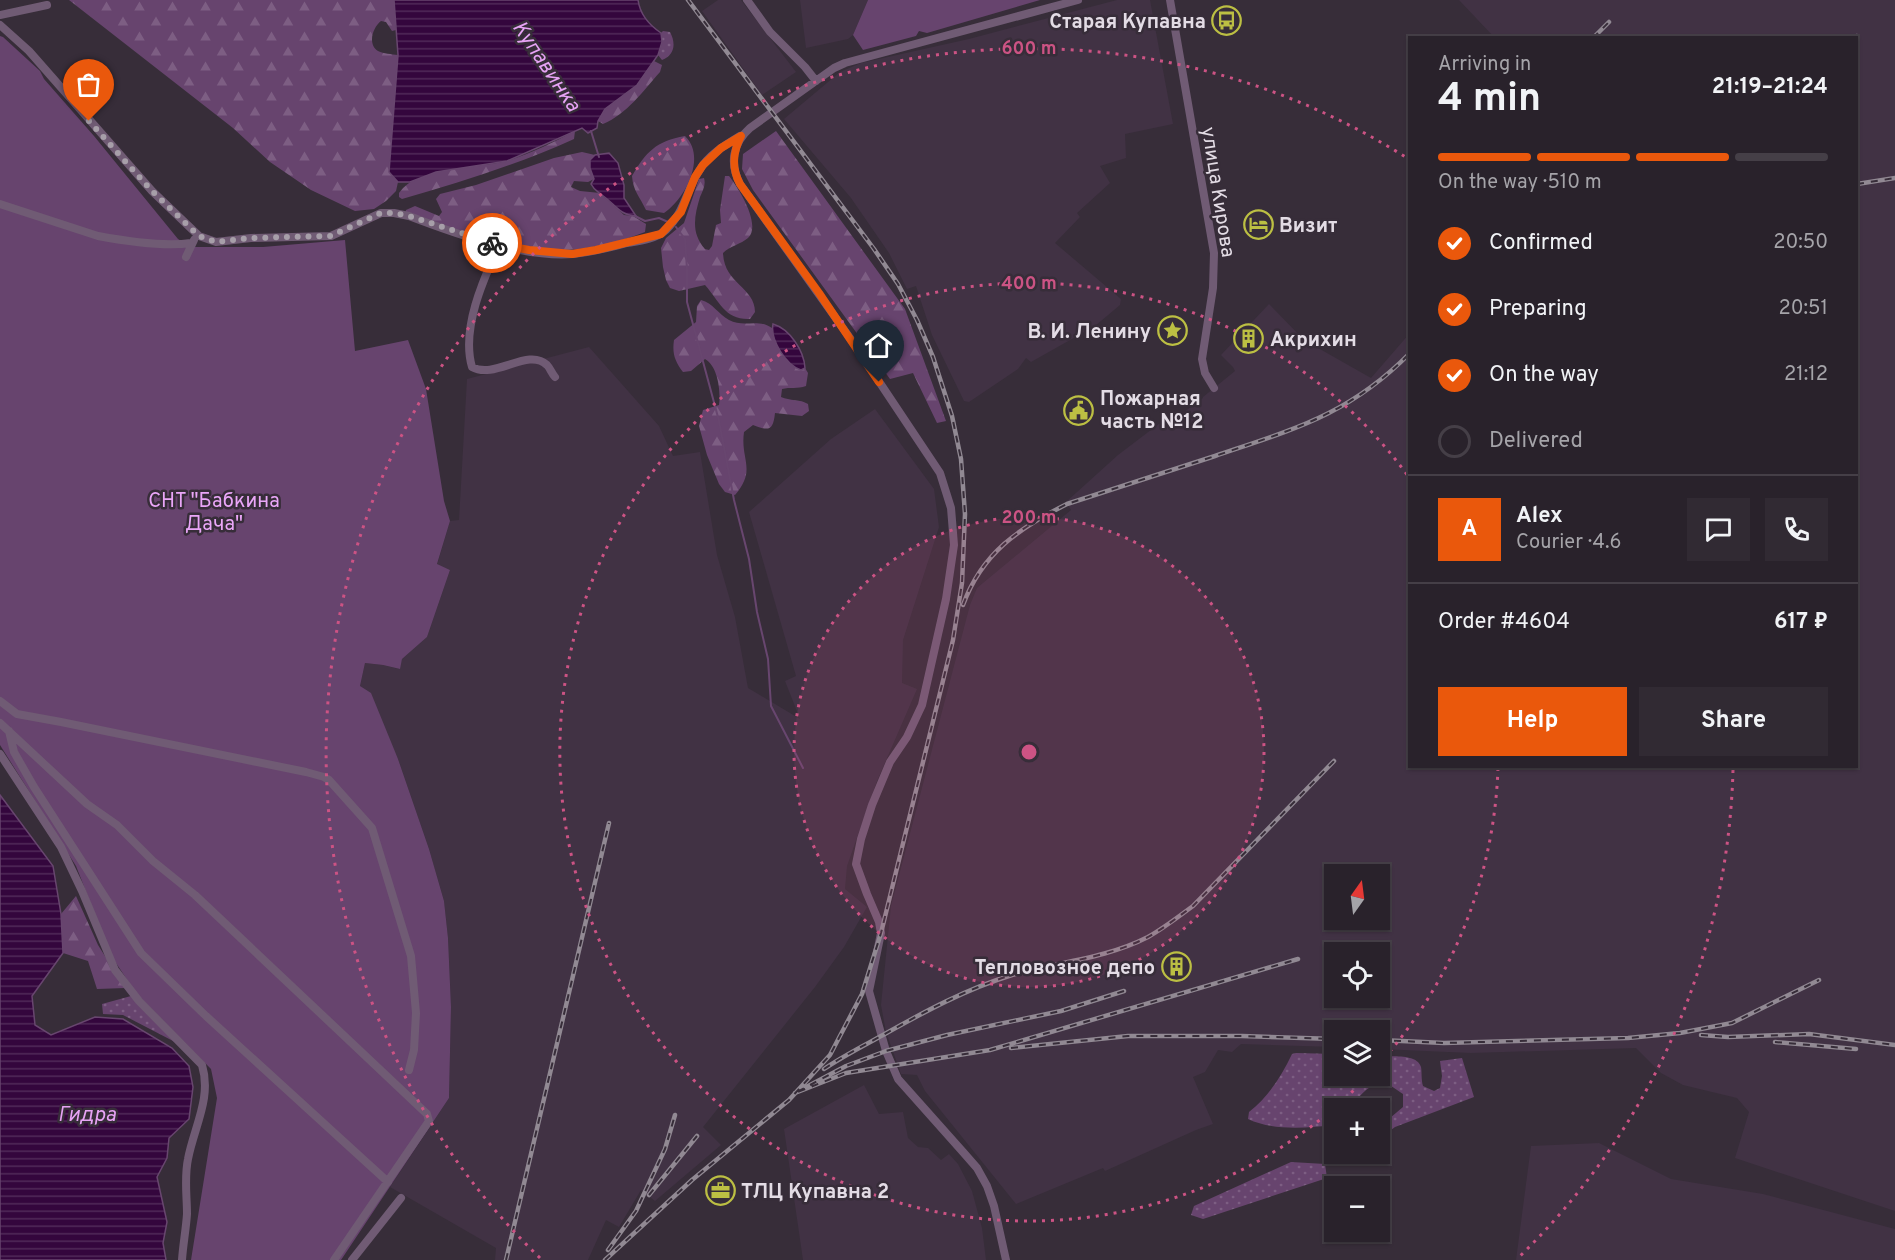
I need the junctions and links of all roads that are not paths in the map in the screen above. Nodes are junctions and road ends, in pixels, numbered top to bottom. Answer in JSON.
{"nodes":[{"id":1,"x":747,"y":0,"type":"edge"},
{"id":2,"x":1078,"y":0,"type":"edge"},
{"id":3,"x":1170,"y":0,"type":"edge"},
{"id":4,"x":47,"y":5,"type":"dead end"},
{"id":5,"x":0,"y":15,"type":"edge"},
{"id":6,"x":0,"y":25,"type":"edge"},
{"id":7,"x":816,"y":81,"type":"junction"},
{"id":8,"x":741,"y":136,"type":"junction"},
{"id":9,"x":0,"y":204,"type":"edge"},
{"id":10,"x":199,"y":236,"type":"junction"},
{"id":11,"x":192,"y":243,"type":"junction"},
{"id":12,"x":499,"y":245,"type":"junction"},
{"id":13,"x":186,"y":257,"type":"dead end"},
{"id":14,"x":555,"y":377,"type":"dead end"},
{"id":15,"x":1214,"y":388,"type":"dead end"},
{"id":16,"x":0,"y":701,"type":"edge"},
{"id":17,"x":0,"y":723,"type":"edge"},
{"id":18,"x":9,"y":731,"type":"junction"},
{"id":19,"x":0,"y":754,"type":"edge"},
{"id":20,"x":409,"y":1070,"type":"dead end"},
{"id":21,"x":388,"y":1182,"type":"junction"},
{"id":22,"x":401,"y":1198,"type":"dead end"},
{"id":23,"x":182,"y":1260,"type":"edge"},
{"id":24,"x":334,"y":1260,"type":"edge"},
{"id":25,"x":352,"y":1260,"type":"edge"},
{"id":26,"x":1006,"y":1260,"type":"edge"}],
"edges":[{"from":1,"to":7,"type":"street"},
{"from":2,"to":7,"type":"street"},
{"from":3,"to":15,"type":"street","name":"улица Кирова"},
{"from":4,"to":5,"type":"street"},
{"from":6,"to":10,"type":"street"},
{"from":7,"to":8,"type":"street"},
{"from":8,"to":12,"type":"street"},
{"from":8,"to":26,"type":"street"},
{"from":9,"to":11,"type":"street"},
{"from":10,"to":11,"type":"street"},
{"from":10,"to":12,"type":"street"},
{"from":11,"to":13,"type":"street"},
{"from":12,"to":14,"type":"street"},
{"from":16,"to":20,"type":"street"},
{"from":17,"to":18,"type":"street"},
{"from":18,"to":21,"type":"street"},
{"from":18,"to":21,"type":"street"},
{"from":19,"to":23,"type":"street"},
{"from":21,"to":24,"type":"street"},
{"from":22,"to":25,"type":"street"}]}
